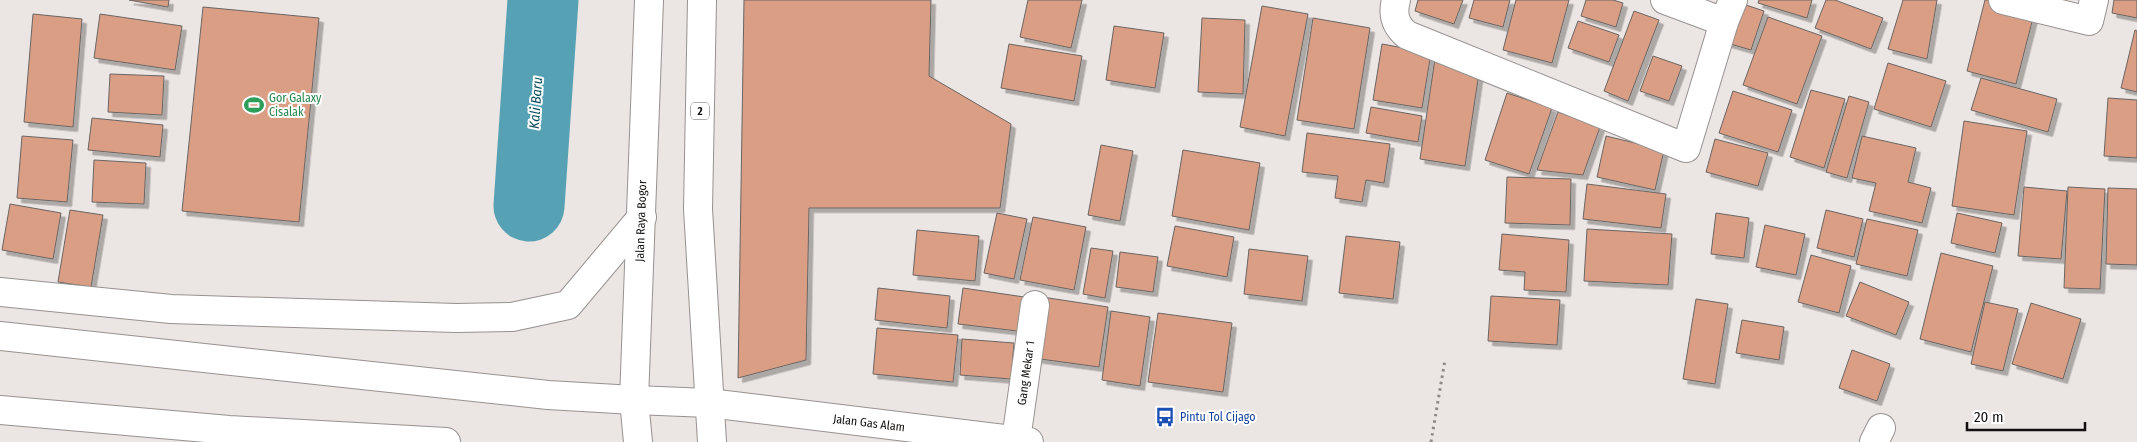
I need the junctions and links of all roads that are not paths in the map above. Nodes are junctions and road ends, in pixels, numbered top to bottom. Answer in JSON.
{"nodes":[{"id":1,"x":649,"y":0,"type":"edge"},
{"id":2,"x":702,"y":0,"type":"edge"},
{"id":3,"x":1665,"y":0,"type":"edge"},
{"id":4,"x":2003,"y":0,"type":"edge"},
{"id":5,"x":2094,"y":0,"type":"edge"},
{"id":6,"x":1395,"y":4,"type":"edge"},
{"id":7,"x":1728,"y":11,"type":"edge"},
{"id":8,"x":642,"y":217,"type":"junction"},
{"id":9,"x":0,"y":292,"type":"edge"},
{"id":10,"x":1035,"y":306,"type":"dead end"},
{"id":11,"x":0,"y":336,"type":"edge"},
{"id":12,"x":634,"y":400,"type":"junction"},
{"id":13,"x":709,"y":403,"type":"junction"},
{"id":14,"x":0,"y":410,"type":"edge"},
{"id":15,"x":223,"y":436,"type":"edge"},
{"id":16,"x":1023,"y":441,"type":"edge"},
{"id":17,"x":446,"y":442,"type":"edge"},
{"id":18,"x":638,"y":442,"type":"edge"},
{"id":19,"x":712,"y":442,"type":"edge"}],
"edges":[{"from":1,"to":8,"type":"main road","name":"Jalan Raya Bogor"},
{"from":2,"to":13,"type":"main road","number":"2"},
{"from":3,"to":7,"type":"main road"},
{"from":4,"to":5,"type":"main road"},
{"from":6,"to":7,"type":"main road"},
{"from":8,"to":9,"type":"main road"},
{"from":8,"to":12,"type":"main road","name":"Jalan Raya Bogor"},
{"from":10,"to":16,"type":"main road","name":"Gang Mekar 1"},
{"from":11,"to":12,"type":"main road","name":"Jalan Gas Alam"},
{"from":12,"to":13,"type":"main road","name":"Jalan Gas Alam"},
{"from":12,"to":18,"type":"main road","name":"Jalan Raya Bogor"},
{"from":13,"to":16,"type":"main road","name":"Jalan Gas Alam"},
{"from":13,"to":19,"type":"main road"},
{"from":14,"to":15,"type":"main road"},
{"from":15,"to":17,"type":"main road"}]}
